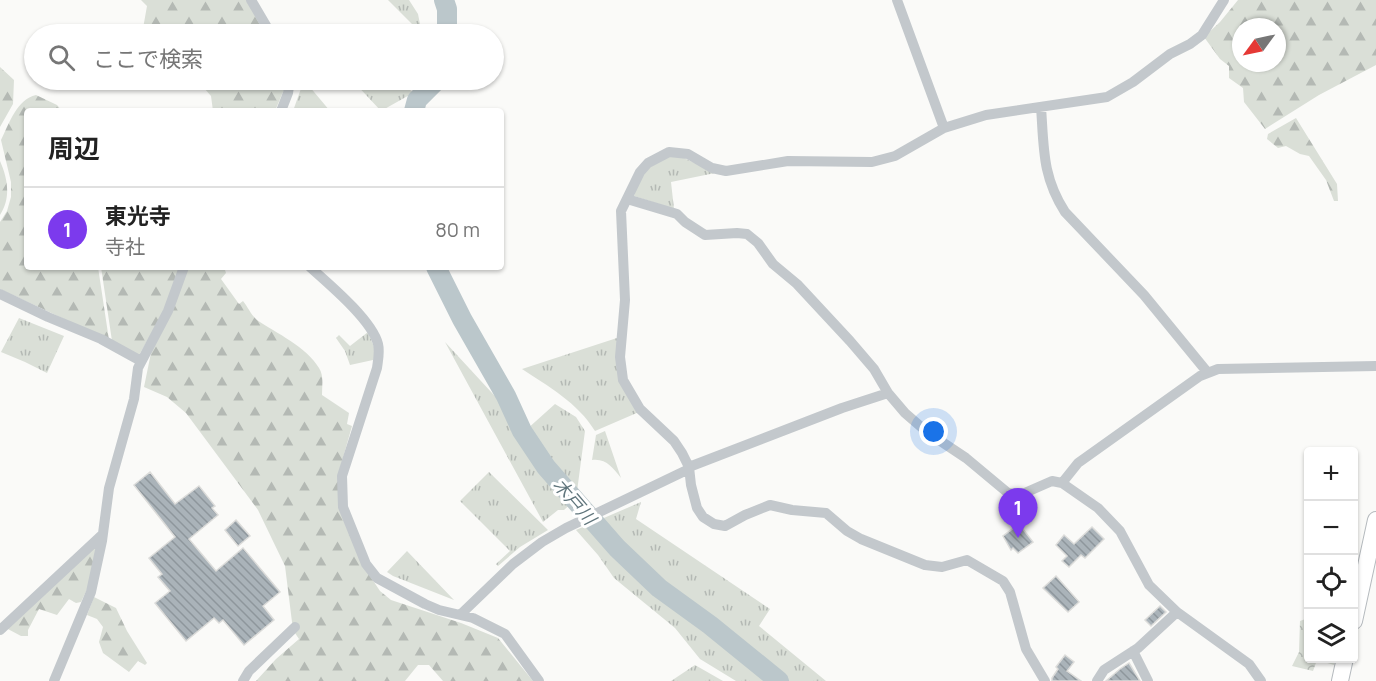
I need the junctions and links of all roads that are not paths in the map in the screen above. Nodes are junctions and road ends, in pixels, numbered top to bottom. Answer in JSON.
{"nodes":[{"id":1,"x":251,"y":0,"type":"edge"},
{"id":2,"x":897,"y":0,"type":"edge"},
{"id":3,"x":1224,"y":0,"type":"edge"},
{"id":4,"x":265,"y":24,"type":"edge"},
{"id":5,"x":288,"y":90,"type":"edge"},
{"id":6,"x":1041,"y":107,"type":"junction"},
{"id":7,"x":281,"y":108,"type":"edge"},
{"id":8,"x":944,"y":128,"type":"junction"},
{"id":9,"x":627,"y":199,"type":"junction"},
{"id":10,"x":183,"y":270,"type":"edge"},
{"id":11,"x":313,"y":270,"type":"edge"},
{"id":12,"x":0,"y":294,"type":"edge"},
{"id":13,"x":141,"y":361,"type":"junction"},
{"id":14,"x":1376,"y":366,"type":"edge"},
{"id":15,"x":1208,"y":373,"type":"junction"},
{"id":16,"x":888,"y":393,"type":"junction"},
{"id":17,"x":689,"y":468,"type":"junction"},
{"id":18,"x":1062,"y":483,"type":"junction"},
{"id":19,"x":1376,"y":520,"type":"edge"},
{"id":20,"x":102,"y":535,"type":"junction"},
{"id":21,"x":1356,"y":609,"type":"edge"},
{"id":22,"x":1177,"y":612,"type":"junction"},
{"id":23,"x":461,"y":614,"type":"junction"},
{"id":24,"x":295,"y":627,"type":"dead end"},
{"id":25,"x":0,"y":630,"type":"edge"},
{"id":26,"x":1133,"y":651,"type":"junction"},
{"id":27,"x":1344,"y":663,"type":"edge"},
{"id":28,"x":54,"y":681,"type":"edge"},
{"id":29,"x":243,"y":681,"type":"edge"},
{"id":30,"x":539,"y":681,"type":"edge"},
{"id":31,"x":1045,"y":681,"type":"edge"},
{"id":32,"x":1097,"y":681,"type":"edge"},
{"id":33,"x":1148,"y":681,"type":"edge"},
{"id":34,"x":1261,"y":681,"type":"edge"},
{"id":35,"x":1340,"y":681,"type":"edge"}],
"edges":[{"from":1,"to":4,"type":"street"},
{"from":2,"to":8,"type":"street"},
{"from":3,"to":6,"type":"street"},
{"from":5,"to":7,"type":"street"},
{"from":6,"to":8,"type":"street"},
{"from":6,"to":15,"type":"street"},
{"from":8,"to":9,"type":"street"},
{"from":9,"to":16,"type":"street"},
{"from":9,"to":17,"type":"street"},
{"from":10,"to":13,"type":"street"},
{"from":11,"to":23,"type":"street"},
{"from":12,"to":13,"type":"street"},
{"from":13,"to":20,"type":"street"},
{"from":14,"to":15,"type":"street"},
{"from":15,"to":18,"type":"street"},
{"from":16,"to":17,"type":"street"},
{"from":16,"to":18,"type":"street"},
{"from":17,"to":23,"type":"street"},
{"from":17,"to":31,"type":"street"},
{"from":18,"to":22,"type":"street"},
{"from":19,"to":21,"type":"main road"},
{"from":20,"to":25,"type":"street"},
{"from":20,"to":28,"type":"street"},
{"from":22,"to":26,"type":"street"},
{"from":22,"to":34,"type":"street"},
{"from":23,"to":30,"type":"street"},
{"from":24,"to":29,"type":"street"},
{"from":26,"to":32,"type":"street"},
{"from":26,"to":33,"type":"street"},
{"from":27,"to":35,"type":"main road"}]}
